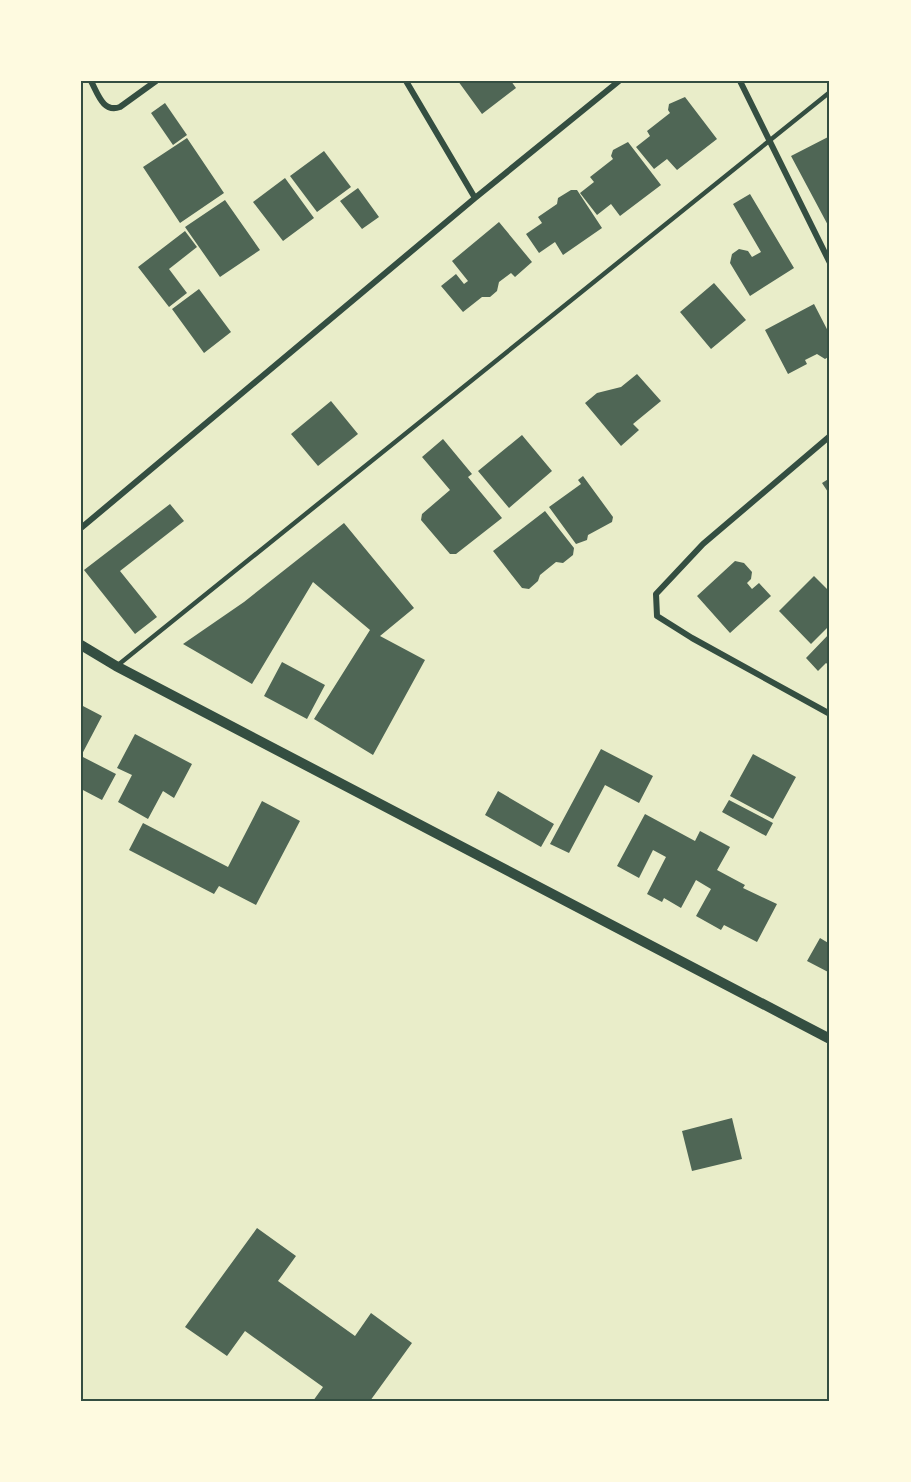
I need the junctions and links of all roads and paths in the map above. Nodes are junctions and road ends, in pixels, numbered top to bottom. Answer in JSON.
{"nodes":[{"id":1,"x":91,"y":81,"type":"edge"},
{"id":2,"x":156,"y":81,"type":"edge"},
{"id":3,"x":406,"y":81,"type":"edge"},
{"id":4,"x":619,"y":81,"type":"edge"},
{"id":5,"x":740,"y":81,"type":"edge"},
{"id":6,"x":828,"y":93,"type":"edge"},
{"id":7,"x":830,"y":100,"type":"edge"},
{"id":8,"x":769,"y":140,"type":"junction"},
{"id":9,"x":475,"y":198,"type":"junction"},
{"id":10,"x":830,"y":263,"type":"edge"},
{"id":11,"x":830,"y":436,"type":"edge"},
{"id":12,"x":81,"y":528,"type":"edge"},
{"id":13,"x":81,"y":645,"type":"edge"},
{"id":14,"x":116,"y":666,"type":"junction"},
{"id":15,"x":830,"y":714,"type":"edge"},
{"id":16,"x":830,"y":1039,"type":"edge"}],
"edges":[{"from":1,"to":2,"type":"street"},
{"from":3,"to":9,"type":"street"},
{"from":4,"to":9,"type":"street"},
{"from":5,"to":8,"type":"street"},
{"from":6,"to":7,"type":"lane"},
{"from":6,"to":8,"type":"lane"},
{"from":8,"to":10,"type":"street"},
{"from":8,"to":14,"type":"lane"},
{"from":9,"to":12,"type":"street"},
{"from":11,"to":15,"type":"street"},
{"from":13,"to":14,"type":"street"},
{"from":14,"to":16,"type":"street"}]}
